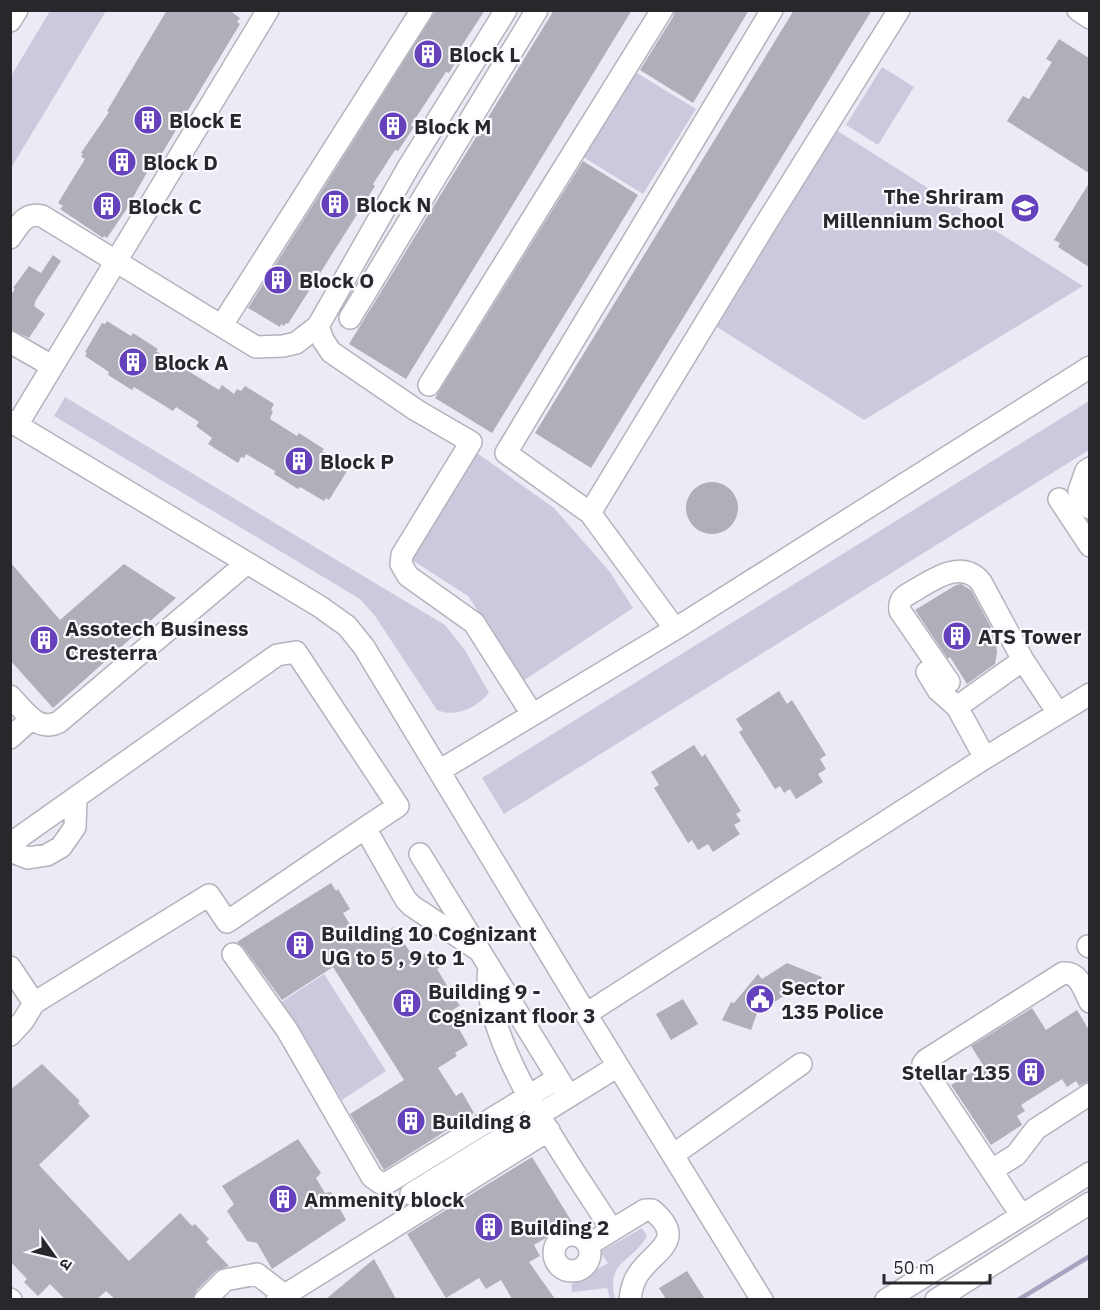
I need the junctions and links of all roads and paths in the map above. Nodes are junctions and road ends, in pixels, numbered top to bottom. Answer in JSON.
{"nodes":[{"id":1,"x":17,"y":10,"type":"edge"},
{"id":2,"x":268,"y":10,"type":"edge"},
{"id":3,"x":422,"y":10,"type":"edge"},
{"id":4,"x":506,"y":10,"type":"edge"},
{"id":5,"x":537,"y":10,"type":"edge"},
{"id":6,"x":662,"y":10,"type":"edge"},
{"id":7,"x":772,"y":10,"type":"edge"},
{"id":8,"x":899,"y":10,"type":"edge"},
{"id":9,"x":1078,"y":10,"type":"edge"},
{"id":10,"x":1089,"y":18,"type":"edge"},
{"id":11,"x":10,"y":21,"type":"edge"},
{"id":12,"x":10,"y":237,"type":"edge"},
{"id":13,"x":115,"y":263,"type":"junction"},
{"id":14,"x":350,"y":318,"type":"dead end"},
{"id":15,"x":222,"y":325,"type":"junction"},
{"id":16,"x":318,"y":326,"type":"junction"},
{"id":17,"x":10,"y":342,"type":"edge"},
{"id":18,"x":52,"y":366,"type":"junction"},
{"id":19,"x":1089,"y":368,"type":"edge"},
{"id":20,"x":429,"y":385,"type":"dead end"},
{"id":21,"x":14,"y":423,"type":"edge"},
{"id":22,"x":1089,"y":468,"type":"edge"},
{"id":23,"x":1059,"y":499,"type":"dead end"},
{"id":24,"x":1089,"y":508,"type":"edge"},
{"id":25,"x":590,"y":513,"type":"junction"},
{"id":26,"x":1089,"y":546,"type":"edge"},
{"id":27,"x":247,"y":563,"type":"junction"},
{"id":28,"x":928,"y":583,"type":"junction"},
{"id":29,"x":675,"y":629,"type":"junction"},
{"id":30,"x":1023,"y":660,"type":"junction"},
{"id":31,"x":949,"y":682,"type":"dead end"},
{"id":32,"x":1089,"y":694,"type":"edge"},
{"id":33,"x":10,"y":696,"type":"edge"},
{"id":34,"x":957,"y":706,"type":"junction"},
{"id":35,"x":1058,"y":713,"type":"junction"},
{"id":36,"x":532,"y":714,"type":"junction"},
{"id":37,"x":31,"y":719,"type":"junction"},
{"id":38,"x":10,"y":738,"type":"edge"},
{"id":39,"x":985,"y":758,"type":"junction"},
{"id":40,"x":439,"y":771,"type":"junction"},
{"id":41,"x":76,"y":798,"type":"junction"},
{"id":42,"x":365,"y":828,"type":"junction"},
{"id":43,"x":10,"y":844,"type":"edge"},
{"id":44,"x":10,"y":851,"type":"edge"},
{"id":45,"x":420,"y":854,"type":"dead end"},
{"id":46,"x":233,"y":954,"type":"dead end"},
{"id":47,"x":485,"y":959,"type":"junction"},
{"id":48,"x":10,"y":967,"type":"edge"},
{"id":49,"x":1089,"y":1002,"type":"edge"},
{"id":50,"x":34,"y":1003,"type":"junction"},
{"id":51,"x":586,"y":1014,"type":"junction"},
{"id":52,"x":10,"y":1035,"type":"edge"},
{"id":53,"x":801,"y":1064,"type":"dead end"},
{"id":54,"x":618,"y":1065,"type":"junction"},
{"id":55,"x":563,"y":1087,"type":"junction"},
{"id":56,"x":1089,"y":1094,"type":"edge"},
{"id":57,"x":528,"y":1096,"type":"junction"},
{"id":58,"x":544,"y":1122,"type":"junction"},
{"id":59,"x":674,"y":1155,"type":"junction"},
{"id":60,"x":992,"y":1170,"type":"junction"},
{"id":61,"x":1089,"y":1173,"type":"edge"},
{"id":62,"x":411,"y":1194,"type":"dead end"},
{"id":63,"x":1089,"y":1203,"type":"edge"},
{"id":64,"x":1021,"y":1215,"type":"junction"},
{"id":65,"x":612,"y":1230,"type":"junction"},
{"id":66,"x":588,"y":1245,"type":"dead end"},
{"id":67,"x":281,"y":1297,"type":"edge"},
{"id":68,"x":205,"y":1299,"type":"edge"},
{"id":69,"x":630,"y":1299,"type":"edge"},
{"id":70,"x":762,"y":1299,"type":"edge"},
{"id":71,"x":886,"y":1299,"type":"edge"},
{"id":72,"x":936,"y":1299,"type":"edge"}],
"edges":[{"from":1,"to":11,"type":"street"},
{"from":2,"to":13,"type":"street"},
{"from":3,"to":15,"type":"street"},
{"from":4,"to":16,"type":"street"},
{"from":5,"to":14,"type":"street"},
{"from":6,"to":20,"type":"street"},
{"from":7,"to":25,"type":"street"},
{"from":8,"to":25,"type":"street"},
{"from":9,"to":10,"type":"street"},
{"from":12,"to":13,"type":"street"},
{"from":13,"to":15,"type":"street"},
{"from":13,"to":18,"type":"street"},
{"from":15,"to":16,"type":"street"},
{"from":16,"to":36,"type":"street"},
{"from":17,"to":18,"type":"street"},
{"from":18,"to":21,"type":"street"},
{"from":19,"to":29,"type":"street"},
{"from":21,"to":27,"type":"street"},
{"from":22,"to":24,"type":"street"},
{"from":23,"to":26,"type":"street"},
{"from":25,"to":29,"type":"street"},
{"from":27,"to":37,"type":"street"},
{"from":27,"to":40,"type":"street"},
{"from":28,"to":30,"type":"street"},
{"from":28,"to":31,"type":"street"},
{"from":28,"to":34,"type":"street"},
{"from":29,"to":36,"type":"street"},
{"from":30,"to":34,"type":"street"},
{"from":30,"to":35,"type":"street"},
{"from":32,"to":35,"type":"street"},
{"from":33,"to":37,"type":"street"},
{"from":34,"to":39,"type":"street"},
{"from":35,"to":39,"type":"street"},
{"from":36,"to":40,"type":"street"},
{"from":37,"to":38,"type":"street"},
{"from":39,"to":51,"type":"street"},
{"from":40,"to":51,"type":"street"},
{"from":41,"to":42,"type":"street"},
{"from":41,"to":43,"type":"street"},
{"from":41,"to":44,"type":"street"},
{"from":42,"to":47,"type":"street"},
{"from":42,"to":50,"type":"street"},
{"from":45,"to":47,"type":"street"},
{"from":46,"to":57,"type":"street"},
{"from":47,"to":55,"type":"street"},
{"from":47,"to":57,"type":"street"},
{"from":48,"to":50,"type":"street"},
{"from":49,"to":60,"type":"street"},
{"from":50,"to":52,"type":"street"},
{"from":51,"to":54,"type":"street"},
{"from":53,"to":59,"type":"street"},
{"from":54,"to":55,"type":"street"},
{"from":54,"to":59,"type":"street"},
{"from":55,"to":57,"type":"street"},
{"from":55,"to":58,"type":"street"},
{"from":56,"to":60,"type":"street"},
{"from":57,"to":58,"type":"street"},
{"from":58,"to":62,"type":"street"},
{"from":58,"to":65,"type":"street"},
{"from":58,"to":67,"type":"street"},
{"from":59,"to":70,"type":"street"},
{"from":60,"to":64,"type":"street"},
{"from":61,"to":64,"type":"street"},
{"from":63,"to":72,"type":"street"},
{"from":64,"to":71,"type":"street"},
{"from":65,"to":66,"type":"street"},
{"from":65,"to":69,"type":"street"},
{"from":67,"to":68,"type":"street"}]}
